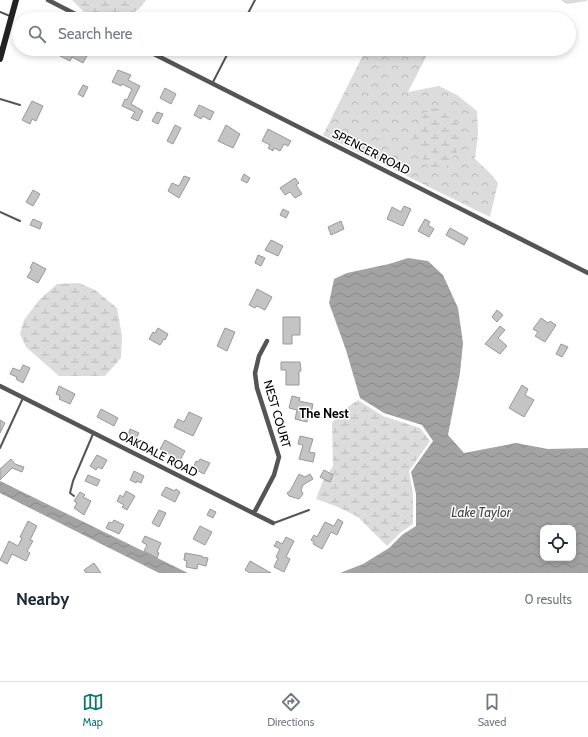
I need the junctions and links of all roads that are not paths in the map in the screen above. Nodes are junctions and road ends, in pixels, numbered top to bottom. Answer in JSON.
{"nodes":[{"id":1,"x":16,"y":0,"type":"edge"},
{"id":2,"x":48,"y":0,"type":"edge"},
{"id":3,"x":255,"y":0,"type":"edge"},
{"id":4,"x":0,"y":12,"type":"edge"},
{"id":5,"x":12,"y":12,"type":"edge"},
{"id":6,"x":71,"y":12,"type":"edge"},
{"id":7,"x":249,"y":12,"type":"edge"},
{"id":8,"x":12,"y":14,"type":"edge"},
{"id":9,"x":11,"y":17,"type":"junction"},
{"id":10,"x":158,"y":56,"type":"edge"},
{"id":11,"x":226,"y":56,"type":"edge"},
{"id":12,"x":0,"y":59,"type":"edge"},
{"id":13,"x":212,"y":83,"type":"junction"},
{"id":14,"x":0,"y":99,"type":"edge"},
{"id":15,"x":20,"y":105,"type":"dead end"},
{"id":16,"x":0,"y":212,"type":"edge"},
{"id":17,"x":20,"y":221,"type":"dead end"},
{"id":18,"x":588,"y":273,"type":"edge"},
{"id":19,"x":267,"y":341,"type":"dead end"},
{"id":20,"x":0,"y":386,"type":"edge"},
{"id":21,"x":23,"y":398,"type":"junction"},
{"id":22,"x":94,"y":433,"type":"junction"},
{"id":23,"x":0,"y":448,"type":"edge"},
{"id":24,"x":74,"y":496,"type":"dead end"},
{"id":25,"x":309,"y":510,"type":"dead end"},
{"id":26,"x":254,"y":513,"type":"junction"},
{"id":27,"x":273,"y":523,"type":"joint"}],
"edges":[{"from":1,"to":5,"type":"main road"},
{"from":2,"to":6,"type":"street"},
{"from":3,"to":7,"type":"lane"},
{"from":4,"to":9,"type":"lane"},
{"from":8,"to":9,"type":"main road"},
{"from":9,"to":12,"type":"main road"},
{"from":10,"to":13,"type":"street","name":"SPENCER ROAD"},
{"from":11,"to":13,"type":"lane"},
{"from":13,"to":18,"type":"street","name":"SPENCER ROAD"},
{"from":14,"to":15,"type":"lane"},
{"from":16,"to":17,"type":"lane"},
{"from":19,"to":26,"type":"street","name":"NEST COURT"},
{"from":20,"to":21,"type":"street","name":"OAKDALE ROAD"},
{"from":21,"to":22,"type":"street","name":"OAKDALE ROAD"},
{"from":21,"to":23,"type":"lane"},
{"from":22,"to":24,"type":"lane"},
{"from":22,"to":26,"type":"street","name":"OAKDALE ROAD"},
{"from":25,"to":27,"type":"lane","name":"OAKDALE ROAD"},
{"from":26,"to":27,"type":"street","name":"OAKDALE ROAD"}]}
